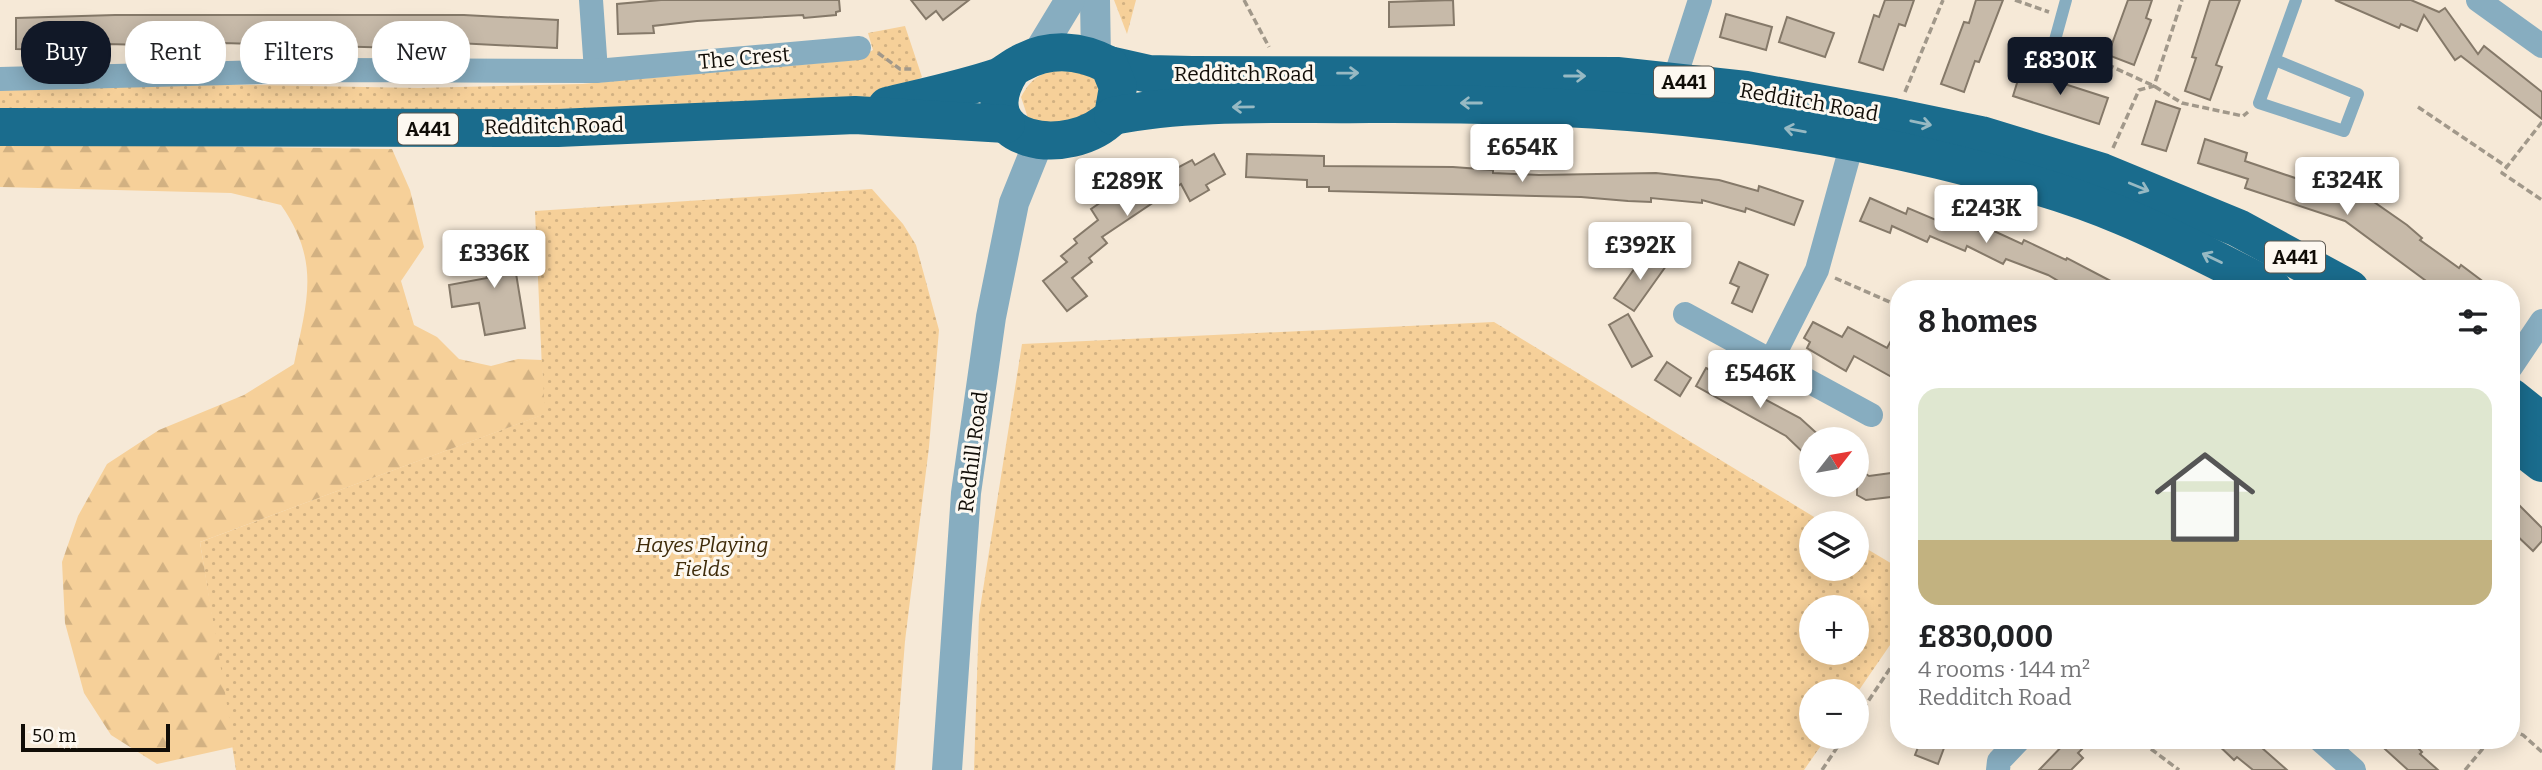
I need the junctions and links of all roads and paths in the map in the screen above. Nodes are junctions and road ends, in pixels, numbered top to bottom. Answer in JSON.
{"nodes":[{"id":1,"x":591,"y":0,"type":"edge"},
{"id":2,"x":1070,"y":0,"type":"edge"},
{"id":3,"x":1095,"y":0,"type":"edge"},
{"id":4,"x":1244,"y":0,"type":"edge"},
{"id":5,"x":1700,"y":0,"type":"edge"},
{"id":6,"x":1943,"y":0,"type":"edge"},
{"id":7,"x":2015,"y":0,"type":"edge"},
{"id":8,"x":2066,"y":0,"type":"edge"},
{"id":9,"x":2182,"y":0,"type":"edge"},
{"id":10,"x":2296,"y":0,"type":"edge"},
{"id":11,"x":2478,"y":0,"type":"edge"},
{"id":12,"x":2061,"y":17,"type":"junction"},
{"id":13,"x":2054,"y":40,"type":"joint"},
{"id":14,"x":2542,"y":46,"type":"edge"},
{"id":15,"x":859,"y":48,"type":"joint"},
{"id":16,"x":1275,"y":58,"type":"dead end"},
{"id":17,"x":2275,"y":60,"type":"junction"},
{"id":18,"x":1103,"y":61,"type":"junction"},
{"id":19,"x":1023,"y":63,"type":"junction"},
{"id":20,"x":921,"y":69,"type":"dead end"},
{"id":21,"x":596,"y":71,"type":"junction"},
{"id":22,"x":0,"y":79,"type":"edge"},
{"id":23,"x":1674,"y":81,"type":"junction"},
{"id":24,"x":2154,"y":86,"type":"junction"},
{"id":25,"x":2259,"y":103,"type":"junction"},
{"id":26,"x":2418,"y":107,"type":"dead end"},
{"id":27,"x":855,"y":115,"type":"junction"},
{"id":28,"x":1113,"y":116,"type":"junction"},
{"id":29,"x":1894,"y":117,"type":"junction"},
{"id":30,"x":2542,"y":122,"type":"edge"},
{"id":31,"x":0,"y":127,"type":"edge"},
{"id":32,"x":1023,"y":132,"type":"junction"},
{"id":33,"x":1853,"y":140,"type":"junction"},
{"id":34,"x":2507,"y":167,"type":"junction"},
{"id":35,"x":2102,"y":172,"type":"junction"},
{"id":36,"x":2542,"y":200,"type":"edge"},
{"id":37,"x":1817,"y":270,"type":"junction"},
{"id":38,"x":2252,"y":280,"type":"edge"},
{"id":39,"x":2328,"y":280,"type":"edge"},
{"id":40,"x":1890,"y":302,"type":"edge"},
{"id":41,"x":1685,"y":314,"type":"dead end"},
{"id":42,"x":2542,"y":321,"type":"edge"},
{"id":43,"x":2520,"y":354,"type":"edge"},
{"id":44,"x":1772,"y":359,"type":"junction"},
{"id":45,"x":2520,"y":404,"type":"edge"},
{"id":46,"x":1871,"y":415,"type":"dead end"},
{"id":47,"x":2542,"y":422,"type":"edge"},
{"id":48,"x":2520,"y":446,"type":"edge"},
{"id":49,"x":2542,"y":463,"type":"edge"},
{"id":50,"x":1890,"y":668,"type":"edge"},
{"id":51,"x":1869,"y":700,"type":"edge"},
{"id":52,"x":2520,"y":736,"type":"edge"},
{"id":53,"x":1836,"y":749,"type":"edge"},
{"id":54,"x":2010,"y":749,"type":"edge"},
{"id":55,"x":2151,"y":749,"type":"dead end"},
{"id":56,"x":2330,"y":749,"type":"edge"},
{"id":57,"x":2482,"y":749,"type":"edge"},
{"id":58,"x":2542,"y":752,"type":"edge"},
{"id":59,"x":947,"y":770,"type":"edge"},
{"id":60,"x":1822,"y":770,"type":"edge"},
{"id":61,"x":1998,"y":770,"type":"edge"},
{"id":62,"x":2179,"y":770,"type":"edge"},
{"id":63,"x":2354,"y":770,"type":"edge"},
{"id":64,"x":2465,"y":770,"type":"edge"}],
"edges":[{"from":1,"to":21,"type":"street"},
{"from":2,"to":19,"type":"street"},
{"from":3,"to":18,"type":"street"},
{"from":4,"to":16,"type":"path"},
{"from":5,"to":23,"type":"street"},
{"from":6,"to":29,"type":"path"},
{"from":7,"to":12,"type":"path"},
{"from":8,"to":12,"type":"lane"},
{"from":9,"to":24,"type":"path"},
{"from":10,"to":17,"type":"lane"},
{"from":11,"to":14,"type":"street"},
{"from":12,"to":13,"type":"lane"},
{"from":13,"to":24,"type":"path"},
{"from":15,"to":20,"type":"path"},
{"from":15,"to":21,"type":"street","name":"The Crest"},
{"from":17,"to":25,"type":"lane"},
{"from":17,"to":25,"type":"lane"},
{"from":18,"to":19,"type":"highway","number":"A441"},
{"from":18,"to":23,"type":"highway","name":"Redditch Road","number":"A441","one_way":true},
{"from":18,"to":28,"type":"highway"},
{"from":19,"to":27,"type":"highway","name":"Redditch Road","number":"A441"},
{"from":19,"to":32,"type":"highway"},
{"from":21,"to":22,"type":"street","name":"The Crest"},
{"from":23,"to":29,"type":"highway","name":"Redditch Road","number":"A441"},
{"from":24,"to":25,"type":"path"},
{"from":24,"to":35,"type":"path"},
{"from":26,"to":34,"type":"path"},
{"from":27,"to":31,"type":"highway","name":"Redditch Road","number":"A441"},
{"from":27,"to":32,"type":"highway","name":"Redditch Road","number":"A441"},
{"from":28,"to":32,"type":"highway","number":"A441"},
{"from":33,"to":28,"type":"highway","name":"Redditch Road","one_way":true},
{"from":29,"to":35,"type":"highway","name":"Redditch Road","number":"A441","one_way":true},
{"from":30,"to":34,"type":"path"},
{"from":32,"to":59,"type":"street","name":"Redhill Road"},
{"from":33,"to":37,"type":"street"},
{"from":38,"to":33,"type":"highway","name":"Redditch Road","one_way":true},
{"from":34,"to":36,"type":"path"},
{"from":35,"to":39,"type":"highway","name":"Redditch Road","number":"A441","one_way":true},
{"from":37,"to":40,"type":"path"},
{"from":37,"to":44,"type":"street"},
{"from":41,"to":44,"type":"street"},
{"from":42,"to":43,"type":"street"},
{"from":44,"to":46,"type":"street"},
{"from":45,"to":47,"type":"highway"},
{"from":48,"to":49,"type":"highway"},
{"from":50,"to":51,"type":"path"},
{"from":52,"to":58,"type":"path"},
{"from":53,"to":60,"type":"path"},
{"from":54,"to":61,"type":"street"},
{"from":55,"to":62,"type":"path"},
{"from":56,"to":63,"type":"street"},
{"from":57,"to":64,"type":"path"}]}
